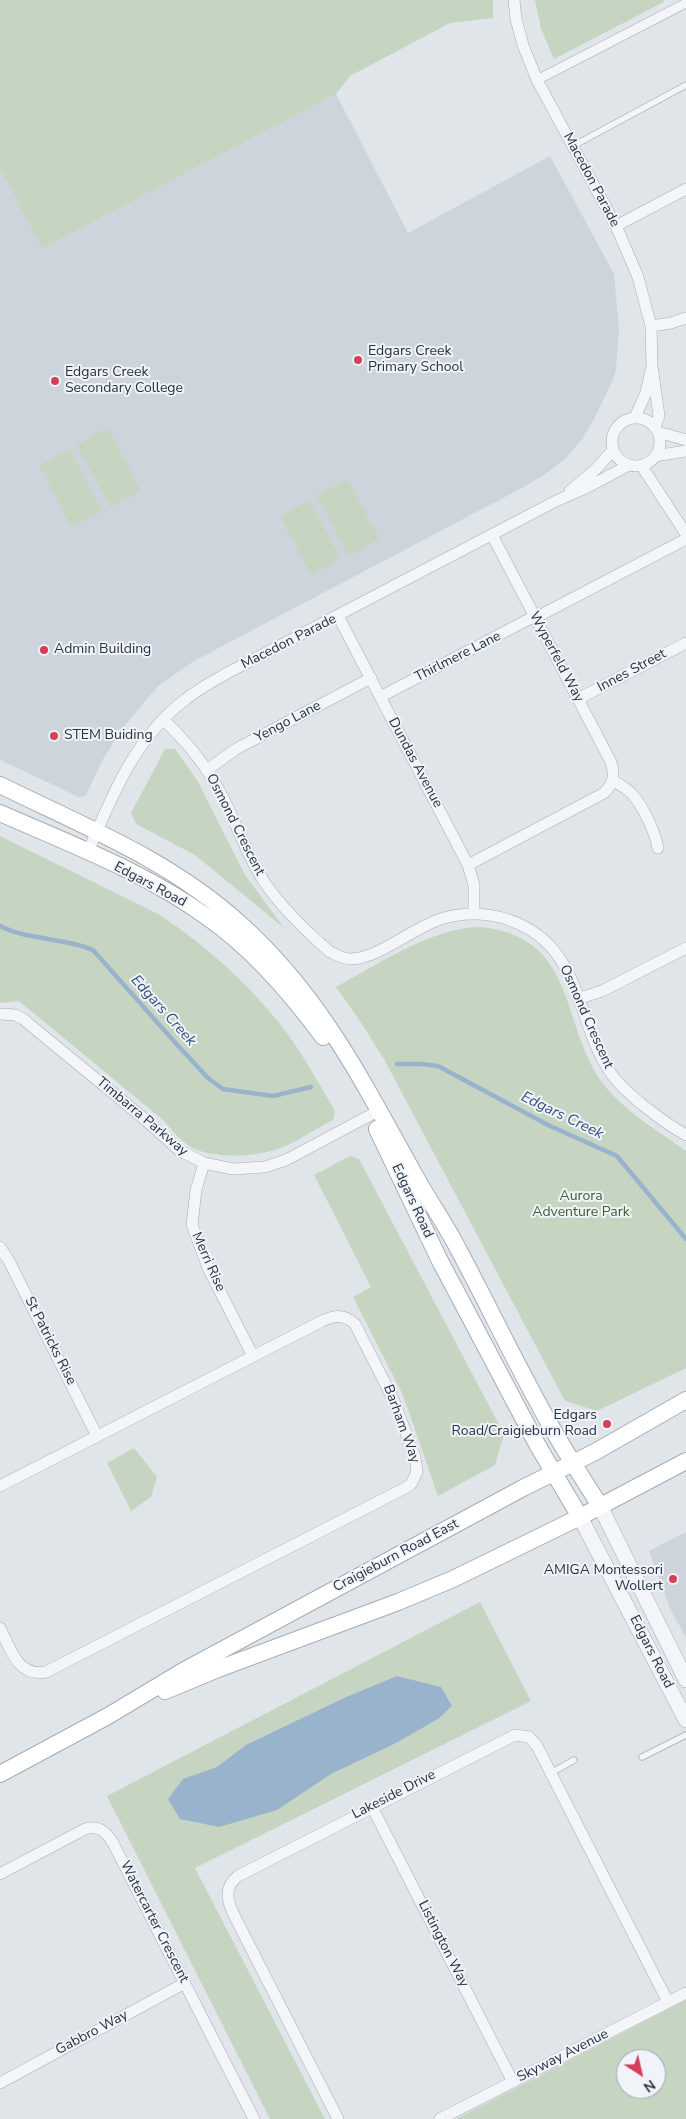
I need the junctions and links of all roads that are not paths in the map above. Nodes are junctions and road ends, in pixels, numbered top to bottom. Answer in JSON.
{"nodes":[{"id":1,"x":514,"y":0,"type":"edge"},
{"id":2,"x":686,"y":3,"type":"edge"},
{"id":3,"x":537,"y":80,"type":"junction"},
{"id":4,"x":686,"y":85,"type":"edge"},
{"id":5,"x":572,"y":146,"type":"junction"},
{"id":6,"x":686,"y":189,"type":"edge"},
{"id":7,"x":616,"y":226,"type":"junction"},
{"id":8,"x":686,"y":318,"type":"edge"},
{"id":9,"x":651,"y":326,"type":"junction"},
{"id":10,"x":652,"y":366,"type":"junction"},
{"id":11,"x":635,"y":417,"type":"junction"},
{"id":12,"x":656,"y":429,"type":"junction"},
{"id":13,"x":686,"y":440,"type":"edge"},
{"id":14,"x":613,"y":450,"type":"junction"},
{"id":15,"x":686,"y":451,"type":"edge"},
{"id":16,"x":655,"y":456,"type":"junction"},
{"id":17,"x":629,"y":464,"type":"junction"},
{"id":18,"x":641,"y":465,"type":"junction"},
{"id":19,"x":556,"y":501,"type":"junction"},
{"id":20,"x":686,"y":534,"type":"edge"},
{"id":21,"x":492,"y":535,"type":"junction"},
{"id":22,"x":686,"y":539,"type":"edge"},
{"id":23,"x":338,"y":616,"type":"junction"},
{"id":24,"x":535,"y":617,"type":"junction"},
{"id":25,"x":686,"y":643,"type":"edge"},
{"id":26,"x":370,"y":678,"type":"junction"},
{"id":27,"x":380,"y":697,"type":"junction"},
{"id":28,"x":578,"y":699,"type":"junction"},
{"id":29,"x":163,"y":719,"type":"junction"},
{"id":30,"x":207,"y":770,"type":"junction"},
{"id":31,"x":613,"y":780,"type":"junction"},
{"id":32,"x":0,"y":786,"type":"edge"},
{"id":33,"x":0,"y":813,"type":"edge"},
{"id":34,"x":96,"y":832,"type":"junction"},
{"id":35,"x":658,"y":848,"type":"dead end"},
{"id":36,"x":88,"y":852,"type":"junction"},
{"id":37,"x":468,"y":865,"type":"junction"},
{"id":38,"x":474,"y":914,"type":"junction"},
{"id":39,"x":686,"y":948,"type":"edge"},
{"id":40,"x":580,"y":998,"type":"junction"},
{"id":41,"x":0,"y":1014,"type":"edge"},
{"id":42,"x":375,"y":1113,"type":"junction"},
{"id":43,"x":686,"y":1134,"type":"edge"},
{"id":44,"x":204,"y":1163,"type":"junction"},
{"id":45,"x":0,"y":1247,"type":"edge"},
{"id":46,"x":253,"y":1356,"type":"junction"},
{"id":47,"x":686,"y":1400,"type":"edge"},
{"id":48,"x":97,"y":1436,"type":"junction"},
{"id":49,"x":686,"y":1461,"type":"edge"},
{"id":50,"x":572,"y":1462,"type":"junction"},
{"id":51,"x":552,"y":1472,"type":"junction"},
{"id":52,"x":0,"y":1486,"type":"edge"},
{"id":53,"x":600,"y":1506,"type":"junction"},
{"id":54,"x":580,"y":1517,"type":"junction"},
{"id":55,"x":0,"y":1628,"type":"edge"},
{"id":56,"x":686,"y":1680,"type":"edge"},
{"id":57,"x":108,"y":1716,"type":"junction"},
{"id":58,"x":686,"y":1720,"type":"edge"},
{"id":59,"x":686,"y":1735,"type":"edge"},
{"id":60,"x":642,"y":1757,"type":"dead end"},
{"id":61,"x":574,"y":1760,"type":"dead end"},
{"id":62,"x":551,"y":1773,"type":"junction"},
{"id":63,"x":0,"y":1774,"type":"edge"},
{"id":64,"x":372,"y":1807,"type":"junction"},
{"id":65,"x":0,"y":1874,"type":"edge"},
{"id":66,"x":185,"y":1984,"type":"junction"},
{"id":67,"x":686,"y":1994,"type":"edge"},
{"id":68,"x":668,"y":2002,"type":"junction"},
{"id":69,"x":513,"y":2082,"type":"junction"},
{"id":70,"x":0,"y":2083,"type":"edge"},
{"id":71,"x":254,"y":2119,"type":"edge"},
{"id":72,"x":338,"y":2119,"type":"edge"},
{"id":73,"x":440,"y":2119,"type":"edge"}],
"edges":[{"from":1,"to":3,"type":"street","name":"Macedon Parade"},
{"from":2,"to":3,"type":"street"},
{"from":3,"to":5,"type":"street","name":"Macedon Parade"},
{"from":4,"to":5,"type":"lane"},
{"from":5,"to":7,"type":"street","name":"Macedon Parade"},
{"from":6,"to":7,"type":"street"},
{"from":7,"to":9,"type":"street","name":"Macedon Parade"},
{"from":8,"to":9,"type":"street"},
{"from":9,"to":10,"type":"street","name":"Macedon Parade"},
{"from":10,"to":11,"type":"street","name":"Macedon Parade"},
{"from":10,"to":12,"type":"street","name":"Macedon Parade"},
{"from":11,"to":12,"type":"street"},
{"from":11,"to":14,"type":"street"},
{"from":12,"to":13,"type":"street"},
{"from":12,"to":16,"type":"street"},
{"from":14,"to":17,"type":"street"},
{"from":14,"to":19,"type":"street","name":"Macedon Parade"},
{"from":15,"to":16,"type":"street"},
{"from":16,"to":18,"type":"street"},
{"from":17,"to":18,"type":"street"},
{"from":17,"to":19,"type":"street","name":"Macedon Parade"},
{"from":18,"to":20,"type":"street"},
{"from":19,"to":21,"type":"street","name":"Macedon Parade"},
{"from":21,"to":23,"type":"street","name":"Macedon Parade"},
{"from":21,"to":24,"type":"street","name":"Wyperfeld Way"},
{"from":22,"to":24,"type":"street","name":"Thirlmere Lane"},
{"from":23,"to":26,"type":"street","name":"Dundas Avenue"},
{"from":23,"to":29,"type":"street","name":"Macedon Parade"},
{"from":24,"to":27,"type":"street","name":"Thirlmere Lane"},
{"from":24,"to":28,"type":"street","name":"Wyperfeld Way"},
{"from":25,"to":28,"type":"street","name":"Innes Street"},
{"from":26,"to":27,"type":"street","name":"Dundas Avenue"},
{"from":26,"to":30,"type":"street","name":"Yengo Lane"},
{"from":27,"to":37,"type":"street","name":"Dundas Avenue"},
{"from":28,"to":31,"type":"street","name":"Wyperfeld Way"},
{"from":29,"to":30,"type":"street","name":"Osmond Crescent"},
{"from":29,"to":34,"type":"street","name":"Macedon Parade"},
{"from":30,"to":38,"type":"street","name":"Osmond Crescent"},
{"from":31,"to":35,"type":"street"},
{"from":31,"to":37,"type":"street"},
{"from":32,"to":34,"type":"main road","name":"Edgars Road"},
{"from":33,"to":36,"type":"main road","name":"Edgars Road"},
{"from":34,"to":36,"type":"street","name":"Macedon Parade"},
{"from":34,"to":42,"type":"main road","name":"Edgars Road"},
{"from":36,"to":42,"type":"main road","name":"Edgars Road"},
{"from":37,"to":38,"type":"street","name":"Dundas Avenue"},
{"from":38,"to":40,"type":"street","name":"Osmond Crescent"},
{"from":39,"to":40,"type":"street"},
{"from":40,"to":43,"type":"street","name":"Osmond Crescent"},
{"from":41,"to":44,"type":"street","name":"Timbarra Parkway"},
{"from":42,"to":44,"type":"street","name":"Timbarra Parkway"},
{"from":42,"to":50,"type":"main road","name":"Edgars Road"},
{"from":42,"to":51,"type":"main road","name":"Edgars Road"},
{"from":44,"to":46,"type":"street","name":"Merri Rise"},
{"from":45,"to":48,"type":"street","name":"St Patricks Rise"},
{"from":46,"to":48,"type":"street","name":"Barham Way"},
{"from":46,"to":55,"type":"street","name":"Barham Way"},
{"from":47,"to":50,"type":"main road","name":"Craigieburn Road East"},
{"from":48,"to":52,"type":"street","name":"Barham Way"},
{"from":49,"to":53,"type":"main road","name":"Craigieburn Road East"},
{"from":50,"to":51,"type":"main road","name":"Craigieburn Road East"},
{"from":50,"to":53,"type":"main road","name":"Edgars Road"},
{"from":51,"to":54,"type":"main road","name":"Edgars Road"},
{"from":51,"to":57,"type":"main road","name":"Craigieburn Road East"},
{"from":53,"to":54,"type":"main road","name":"Craigieburn Road East"},
{"from":53,"to":56,"type":"street","name":"Edgars Road"},
{"from":54,"to":57,"type":"main road","name":"Craigieburn Road East"},
{"from":54,"to":58,"type":"street","name":"Edgars Road"},
{"from":57,"to":63,"type":"main road","name":"Craigieburn Road East"},
{"from":59,"to":60,"type":"lane"},
{"from":61,"to":62,"type":"lane"},
{"from":62,"to":64,"type":"street","name":"Lakeside Drive"},
{"from":62,"to":68,"type":"street","name":"Lakeside Drive"},
{"from":64,"to":69,"type":"street","name":"Listington Way"},
{"from":64,"to":72,"type":"street","name":"Lakeside Drive"},
{"from":65,"to":66,"type":"street","name":"Watercarter Crescent"},
{"from":66,"to":70,"type":"street","name":"Gabbro Way"},
{"from":66,"to":71,"type":"street","name":"Watercarter Crescent"},
{"from":67,"to":68,"type":"street","name":"Skyway Avenue"},
{"from":68,"to":69,"type":"street","name":"Skyway Avenue"},
{"from":69,"to":73,"type":"street","name":"Skyway Avenue"}]}
